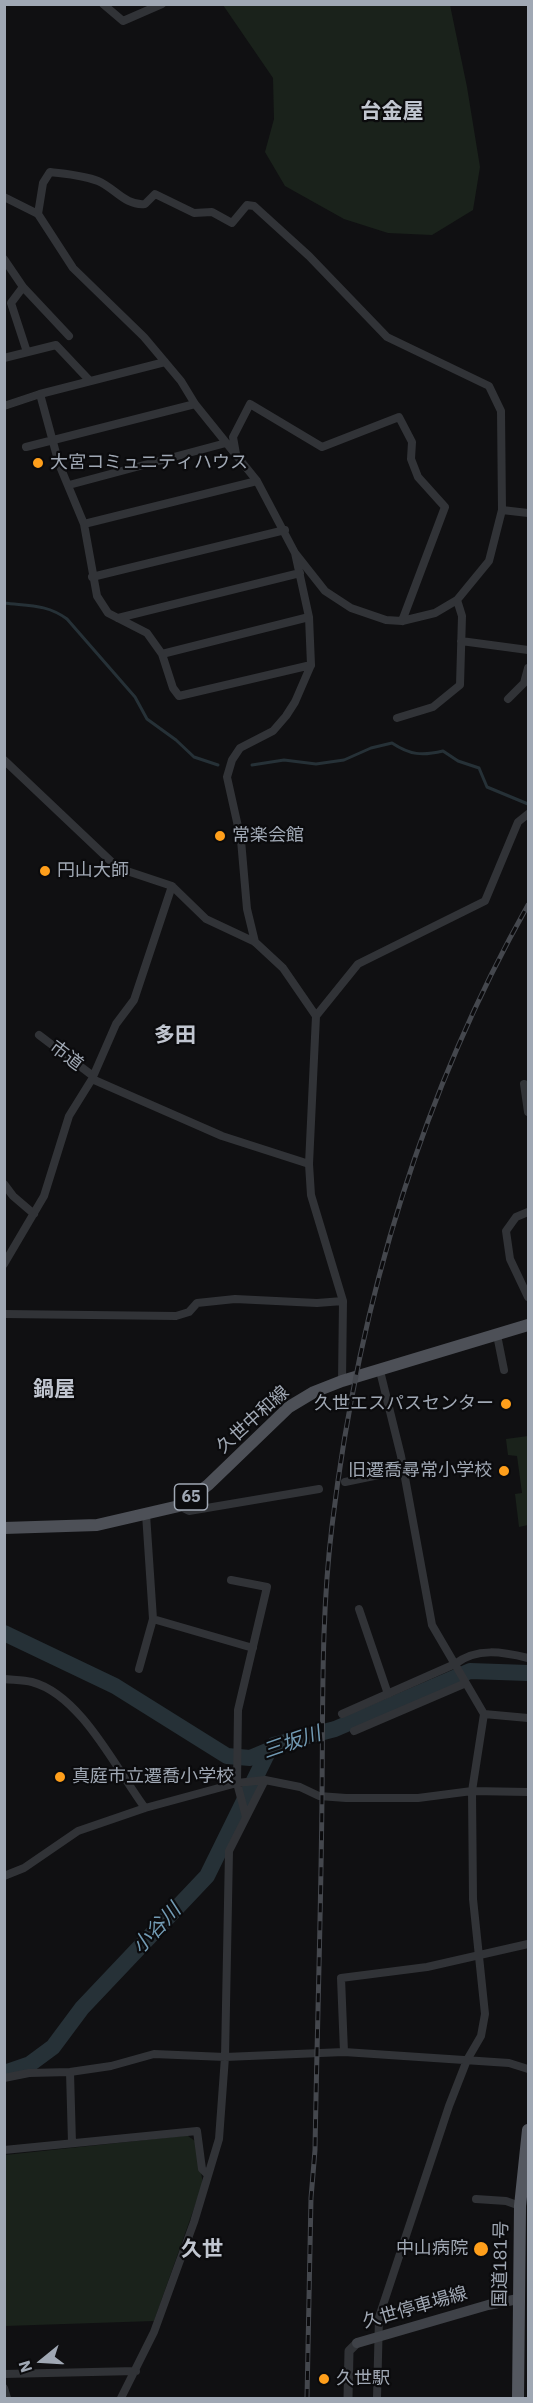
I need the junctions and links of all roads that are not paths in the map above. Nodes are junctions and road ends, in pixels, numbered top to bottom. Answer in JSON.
{"nodes":[{"id":1,"x":103,"y":4,"type":"edge"},
{"id":2,"x":162,"y":4,"type":"edge"},
{"id":3,"x":4,"y":197,"type":"edge"},
{"id":4,"x":38,"y":214,"type":"junction"},
{"id":5,"x":4,"y":259,"type":"edge"},
{"id":6,"x":23,"y":287,"type":"junction"},
{"id":7,"x":69,"y":336,"type":"dead end"},
{"id":8,"x":27,"y":352,"type":"junction"},
{"id":9,"x":4,"y":358,"type":"edge"},
{"id":10,"x":165,"y":362,"type":"junction"},
{"id":11,"x":90,"y":381,"type":"junction"},
{"id":12,"x":40,"y":394,"type":"junction"},
{"id":13,"x":195,"y":404,"type":"junction"},
{"id":14,"x":4,"y":406,"type":"edge"},
{"id":15,"x":53,"y":440,"type":"junction"},
{"id":16,"x":226,"y":443,"type":"junction"},
{"id":17,"x":26,"y":447,"type":"dead end"},
{"id":18,"x":236,"y":454,"type":"junction"},
{"id":19,"x":257,"y":481,"type":"junction"},
{"id":20,"x":69,"y":484,"type":"junction"},
{"id":21,"x":502,"y":510,"type":"junction"},
{"id":22,"x":528,"y":513,"type":"edge"},
{"id":23,"x":84,"y":524,"type":"junction"},
{"id":24,"x":285,"y":530,"type":"junction"},
{"id":25,"x":295,"y":553,"type":"junction"},
{"id":26,"x":300,"y":573,"type":"junction"},
{"id":27,"x":92,"y":576,"type":"junction"},
{"id":28,"x":457,"y":600,"type":"junction"},
{"id":29,"x":309,"y":617,"type":"junction"},
{"id":30,"x":116,"y":618,"type":"junction"},
{"id":31,"x":402,"y":621,"type":"junction"},
{"id":32,"x":461,"y":641,"type":"junction"},
{"id":33,"x":528,"y":650,"type":"edge"},
{"id":34,"x":162,"y":654,"type":"junction"},
{"id":35,"x":311,"y":665,"type":"junction"},
{"id":36,"x":528,"y":668,"type":"edge"},
{"id":37,"x":508,"y":699,"type":"dead end"},
{"id":38,"x":397,"y":718,"type":"dead end"},
{"id":39,"x":4,"y":760,"type":"edge"},
{"id":40,"x":528,"y":814,"type":"edge"},
{"id":41,"x":172,"y":886,"type":"junction"},
{"id":42,"x":255,"y":942,"type":"junction"},
{"id":43,"x":316,"y":1016,"type":"junction"},
{"id":44,"x":39,"y":1035,"type":"dead end"},
{"id":45,"x":92,"y":1077,"type":"junction"},
{"id":46,"x":524,"y":1084,"type":"dead end"},
{"id":47,"x":528,"y":1112,"type":"edge"},
{"id":48,"x":309,"y":1164,"type":"junction"},
{"id":49,"x":4,"y":1184,"type":"edge"},
{"id":50,"x":528,"y":1212,"type":"edge"},
{"id":51,"x":34,"y":1214,"type":"junction"},
{"id":52,"x":4,"y":1264,"type":"edge"},
{"id":53,"x":528,"y":1298,"type":"edge"},
{"id":54,"x":343,"y":1301,"type":"junction"},
{"id":55,"x":4,"y":1314,"type":"edge"},
{"id":56,"x":528,"y":1325,"type":"edge"},
{"id":57,"x":497,"y":1335,"type":"junction"},
{"id":58,"x":380,"y":1371,"type":"junction"},
{"id":59,"x":504,"y":1371,"type":"dead end"},
{"id":60,"x":342,"y":1381,"type":"junction"},
{"id":61,"x":403,"y":1470,"type":"junction"},
{"id":62,"x":345,"y":1482,"type":"dead end"},
{"id":63,"x":318,"y":1489,"type":"dead end"},
{"id":64,"x":179,"y":1506,"type":"junction"},
{"id":65,"x":146,"y":1514,"type":"junction"},
{"id":66,"x":4,"y":1528,"type":"edge"},
{"id":67,"x":231,"y":1580,"type":"dead end"},
{"id":68,"x":359,"y":1609,"type":"dead end"},
{"id":69,"x":153,"y":1620,"type":"junction"},
{"id":70,"x":253,"y":1648,"type":"junction"},
{"id":71,"x":528,"y":1658,"type":"edge"},
{"id":72,"x":456,"y":1666,"type":"junction"},
{"id":73,"x":139,"y":1669,"type":"dead end"},
{"id":74,"x":4,"y":1679,"type":"edge"},
{"id":75,"x":466,"y":1683,"type":"junction"},
{"id":76,"x":388,"y":1694,"type":"junction"},
{"id":77,"x":342,"y":1713,"type":"dead end"},
{"id":78,"x":484,"y":1714,"type":"junction"},
{"id":79,"x":528,"y":1718,"type":"edge"},
{"id":80,"x":354,"y":1731,"type":"dead end"},
{"id":81,"x":265,"y":1780,"type":"junction"},
{"id":82,"x":237,"y":1783,"type":"junction"},
{"id":83,"x":472,"y":1791,"type":"junction"},
{"id":84,"x":528,"y":1792,"type":"edge"},
{"id":85,"x":145,"y":1808,"type":"junction"},
{"id":86,"x":246,"y":1817,"type":"junction"},
{"id":87,"x":4,"y":1876,"type":"edge"},
{"id":88,"x":528,"y":1944,"type":"edge"},
{"id":89,"x":481,"y":1955,"type":"junction"},
{"id":90,"x":344,"y":2052,"type":"junction"},
{"id":91,"x":225,"y":2057,"type":"junction"},
{"id":92,"x":467,"y":2060,"type":"junction"},
{"id":93,"x":528,"y":2069,"type":"edge"},
{"id":94,"x":70,"y":2072,"type":"junction"},
{"id":95,"x":4,"y":2078,"type":"edge"},
{"id":96,"x":528,"y":2130,"type":"edge"},
{"id":97,"x":72,"y":2143,"type":"junction"},
{"id":98,"x":4,"y":2150,"type":"edge"},
{"id":99,"x":208,"y":2175,"type":"junction"},
{"id":100,"x":476,"y":2199,"type":"dead end"},
{"id":101,"x":520,"y":2206,"type":"junction"},
{"id":102,"x":523,"y":2298,"type":"edge"},
{"id":103,"x":377,"y":2336,"type":"junction"},
{"id":104,"x":357,"y":2343,"type":"joint"},
{"id":105,"x":136,"y":2371,"type":"junction"},
{"id":106,"x":4,"y":2374,"type":"edge"},
{"id":107,"x":4,"y":2388,"type":"edge"},
{"id":108,"x":7,"y":2398,"type":"edge"},
{"id":109,"x":121,"y":2398,"type":"edge"},
{"id":110,"x":348,"y":2398,"type":"edge"},
{"id":111,"x":377,"y":2398,"type":"edge"},
{"id":112,"x":518,"y":2398,"type":"edge"}],
"edges":[{"from":1,"to":2,"type":"street"},
{"from":3,"to":4,"type":"street"},
{"from":4,"to":10,"type":"street"},
{"from":4,"to":21,"type":"street"},
{"from":5,"to":6,"type":"street"},
{"from":6,"to":7,"type":"street"},
{"from":6,"to":8,"type":"street"},
{"from":8,"to":9,"type":"street"},
{"from":8,"to":11,"type":"street"},
{"from":10,"to":11,"type":"street"},
{"from":10,"to":13,"type":"street"},
{"from":11,"to":12,"type":"street"},
{"from":12,"to":14,"type":"street"},
{"from":12,"to":15,"type":"street"},
{"from":13,"to":15,"type":"street"},
{"from":13,"to":16,"type":"street"},
{"from":15,"to":17,"type":"street"},
{"from":15,"to":20,"type":"street"},
{"from":16,"to":18,"type":"street"},
{"from":16,"to":20,"type":"street"},
{"from":18,"to":19,"type":"street"},
{"from":18,"to":31,"type":"street"},
{"from":19,"to":23,"type":"street"},
{"from":19,"to":24,"type":"street"},
{"from":20,"to":23,"type":"street"},
{"from":21,"to":22,"type":"street"},
{"from":21,"to":28,"type":"street"},
{"from":23,"to":27,"type":"street"},
{"from":24,"to":25,"type":"street"},
{"from":24,"to":27,"type":"street"},
{"from":25,"to":26,"type":"street"},
{"from":25,"to":31,"type":"street"},
{"from":26,"to":29,"type":"street"},
{"from":26,"to":30,"type":"street"},
{"from":27,"to":30,"type":"street"},
{"from":28,"to":31,"type":"street"},
{"from":28,"to":32,"type":"street"},
{"from":29,"to":34,"type":"street"},
{"from":29,"to":35,"type":"street"},
{"from":30,"to":34,"type":"street"},
{"from":32,"to":33,"type":"street"},
{"from":32,"to":38,"type":"street"},
{"from":34,"to":35,"type":"street"},
{"from":35,"to":42,"type":"street"},
{"from":36,"to":37,"type":"street"},
{"from":39,"to":41,"type":"street"},
{"from":40,"to":43,"type":"street"},
{"from":41,"to":42,"type":"street"},
{"from":41,"to":45,"type":"street"},
{"from":42,"to":43,"type":"street"},
{"from":43,"to":48,"type":"street"},
{"from":44,"to":45,"type":"street","name":"市道"},
{"from":45,"to":48,"type":"street","name":"市道"},
{"from":45,"to":51,"type":"street"},
{"from":46,"to":47,"type":"street"},
{"from":48,"to":54,"type":"street"},
{"from":49,"to":51,"type":"street"},
{"from":50,"to":53,"type":"street"},
{"from":51,"to":52,"type":"street"},
{"from":54,"to":55,"type":"street"},
{"from":54,"to":60,"type":"street"},
{"from":56,"to":57,"type":"main road","name":"久世中和線","number":"65"},
{"from":57,"to":58,"type":"main road","name":"久世中和線","number":"65"},
{"from":57,"to":59,"type":"street"},
{"from":58,"to":60,"type":"main road","name":"久世中和線","number":"65"},
{"from":58,"to":61,"type":"street"},
{"from":60,"to":64,"type":"main road","name":"久世中和線","number":"65"},
{"from":61,"to":62,"type":"street"},
{"from":61,"to":72,"type":"street"},
{"from":63,"to":64,"type":"street"},
{"from":64,"to":65,"type":"main road","name":"久世中和線","number":"65"},
{"from":65,"to":66,"type":"main road","name":"久世中和線","number":"65"},
{"from":65,"to":69,"type":"street"},
{"from":67,"to":70,"type":"street"},
{"from":68,"to":76,"type":"street"},
{"from":69,"to":70,"type":"street"},
{"from":69,"to":73,"type":"street"},
{"from":70,"to":82,"type":"street"},
{"from":71,"to":72,"type":"street"},
{"from":72,"to":75,"type":"street"},
{"from":72,"to":76,"type":"street"},
{"from":74,"to":85,"type":"street"},
{"from":75,"to":78,"type":"street"},
{"from":75,"to":80,"type":"street"},
{"from":76,"to":77,"type":"street"},
{"from":78,"to":79,"type":"street"},
{"from":78,"to":83,"type":"street"},
{"from":81,"to":82,"type":"street"},
{"from":81,"to":83,"type":"street"},
{"from":81,"to":86,"type":"street"},
{"from":82,"to":85,"type":"street"},
{"from":82,"to":86,"type":"street"},
{"from":83,"to":84,"type":"street"},
{"from":83,"to":89,"type":"street"},
{"from":85,"to":87,"type":"street"},
{"from":86,"to":91,"type":"street"},
{"from":88,"to":89,"type":"street"},
{"from":89,"to":90,"type":"street"},
{"from":89,"to":92,"type":"street"},
{"from":90,"to":91,"type":"street"},
{"from":90,"to":92,"type":"street"},
{"from":91,"to":94,"type":"street"},
{"from":91,"to":99,"type":"street"},
{"from":92,"to":93,"type":"street"},
{"from":92,"to":103,"type":"street"},
{"from":94,"to":95,"type":"street"},
{"from":94,"to":97,"type":"street"},
{"from":96,"to":101,"type":"highway","name":"国道181号"},
{"from":97,"to":98,"type":"street"},
{"from":97,"to":99,"type":"street"},
{"from":99,"to":105,"type":"street"},
{"from":100,"to":101,"type":"street"},
{"from":101,"to":102,"type":"highway","name":"国道181号"},
{"from":102,"to":103,"type":"main road","name":"久世停車場線"},
{"from":102,"to":112,"type":"highway","name":"国道181号"},
{"from":103,"to":104,"type":"main road","name":"久世停車場線"},
{"from":103,"to":111,"type":"street"},
{"from":104,"to":110,"type":"street"},
{"from":105,"to":106,"type":"street"},
{"from":105,"to":109,"type":"street"},
{"from":107,"to":108,"type":"street"}]}
